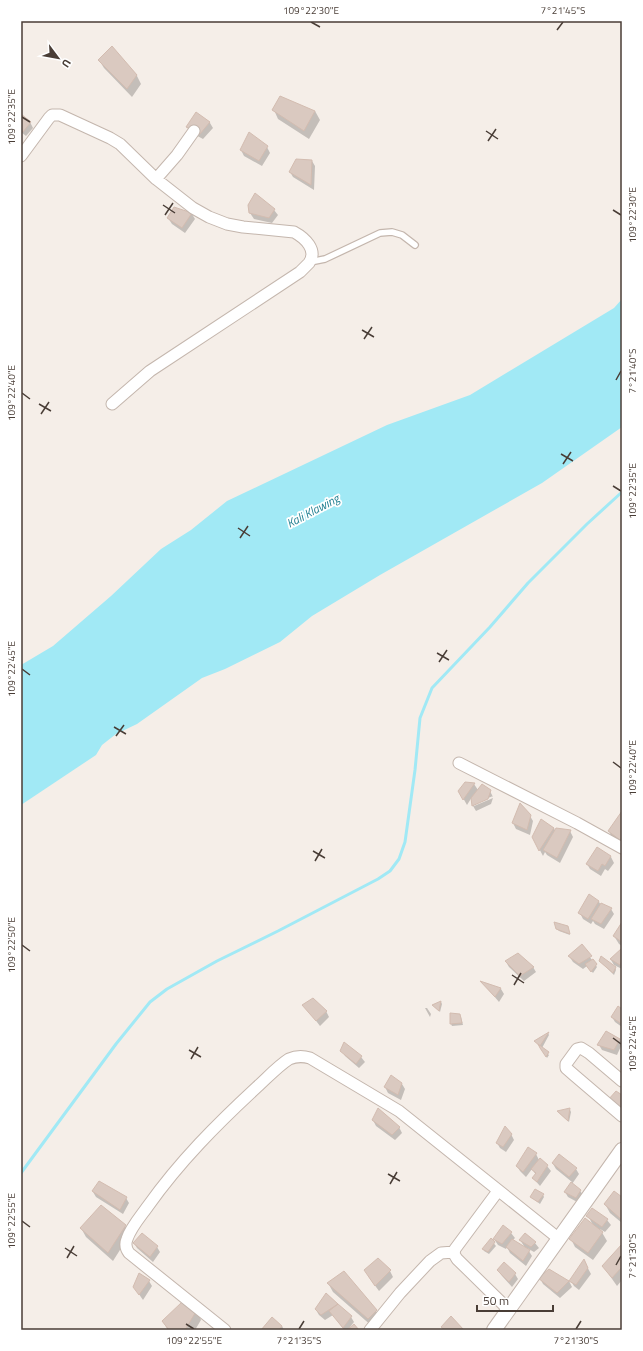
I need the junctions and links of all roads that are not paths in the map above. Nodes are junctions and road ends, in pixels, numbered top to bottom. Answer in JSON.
{"nodes":[{"id":1,"x":194,"y":131,"type":"dead end"},
{"id":2,"x":21,"y":156,"type":"edge"},
{"id":3,"x":156,"y":179,"type":"junction"},
{"id":4,"x":415,"y":245,"type":"dead end"},
{"id":5,"x":309,"y":262,"type":"junction"},
{"id":6,"x":112,"y":404,"type":"dead end"},
{"id":7,"x":459,"y":763,"type":"dead end"},
{"id":8,"x":622,"y":848,"type":"edge"},
{"id":9,"x":622,"y":1081,"type":"edge"},
{"id":10,"x":622,"y":1116,"type":"edge"},
{"id":11,"x":622,"y":1150,"type":"edge"},
{"id":12,"x":498,"y":1190,"type":"junction"},
{"id":13,"x":558,"y":1238,"type":"junction"},
{"id":14,"x":454,"y":1252,"type":"junction"},
{"id":15,"x":508,"y":1309,"type":"junction"},
{"id":16,"x":225,"y":1330,"type":"edge"},
{"id":17,"x":370,"y":1330,"type":"edge"},
{"id":18,"x":494,"y":1330,"type":"edge"}],
"edges":[{"from":1,"to":3,"type":"street"},
{"from":2,"to":3,"type":"street"},
{"from":3,"to":5,"type":"street"},
{"from":4,"to":5,"type":"lane"},
{"from":5,"to":6,"type":"street"},
{"from":7,"to":8,"type":"street"},
{"from":9,"to":10,"type":"street"},
{"from":11,"to":13,"type":"street"},
{"from":12,"to":13,"type":"street"},
{"from":12,"to":14,"type":"street"},
{"from":12,"to":16,"type":"street"},
{"from":13,"to":15,"type":"street"},
{"from":14,"to":15,"type":"street"},
{"from":14,"to":17,"type":"street"},
{"from":15,"to":18,"type":"street"}]}
